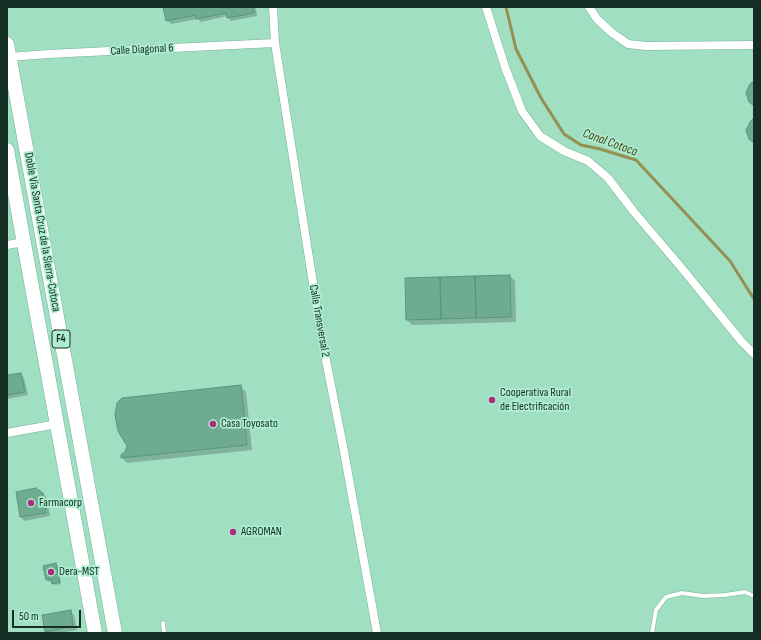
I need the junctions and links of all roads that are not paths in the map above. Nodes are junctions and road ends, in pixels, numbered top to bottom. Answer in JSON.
{"nodes":[{"id":1,"x":273,"y":7,"type":"edge"},
{"id":2,"x":486,"y":7,"type":"edge"},
{"id":3,"x":589,"y":7,"type":"edge"},
{"id":4,"x":275,"y":43,"type":"junction"},
{"id":5,"x":754,"y":45,"type":"edge"},
{"id":6,"x":8,"y":50,"type":"edge"},
{"id":7,"x":7,"y":150,"type":"edge"},
{"id":8,"x":24,"y":242,"type":"junction"},
{"id":9,"x":7,"y":245,"type":"edge"},
{"id":10,"x":754,"y":354,"type":"edge"},
{"id":11,"x":57,"y":424,"type":"junction"},
{"id":12,"x":7,"y":433,"type":"edge"},
{"id":13,"x":754,"y":596,"type":"edge"},
{"id":14,"x":163,"y":623,"type":"dead end"},
{"id":15,"x":95,"y":633,"type":"edge"},
{"id":16,"x":115,"y":633,"type":"edge"},
{"id":17,"x":164,"y":633,"type":"edge"},
{"id":18,"x":377,"y":633,"type":"edge"},
{"id":19,"x":652,"y":633,"type":"edge"}],
"edges":[{"from":1,"to":4,"type":"street","name":"Calle Transversal 2"},
{"from":2,"to":10,"type":"street"},
{"from":3,"to":5,"type":"street"},
{"from":4,"to":6,"type":"street","name":"Calle Diagonal 6"},
{"from":4,"to":18,"type":"street","name":"Calle Transversal 2"},
{"from":6,"to":16,"type":"highway","name":"Doble Vía Santa Cruz de la Sierra-Cotoca","number":"F4"},
{"from":7,"to":8,"type":"highway","name":"Doble Vía Santa Cruz de la Sierra-Cotoca","number":"F4"},
{"from":8,"to":9,"type":"street"},
{"from":8,"to":11,"type":"highway","name":"Doble Vía Santa Cruz de la Sierra-Cotoca","number":"F4"},
{"from":11,"to":12,"type":"street"},
{"from":11,"to":15,"type":"highway","name":"Doble Vía Santa Cruz de la Sierra-Cotoca","number":"F4"},
{"from":13,"to":19,"type":"lane"},
{"from":14,"to":17,"type":"lane"}]}
